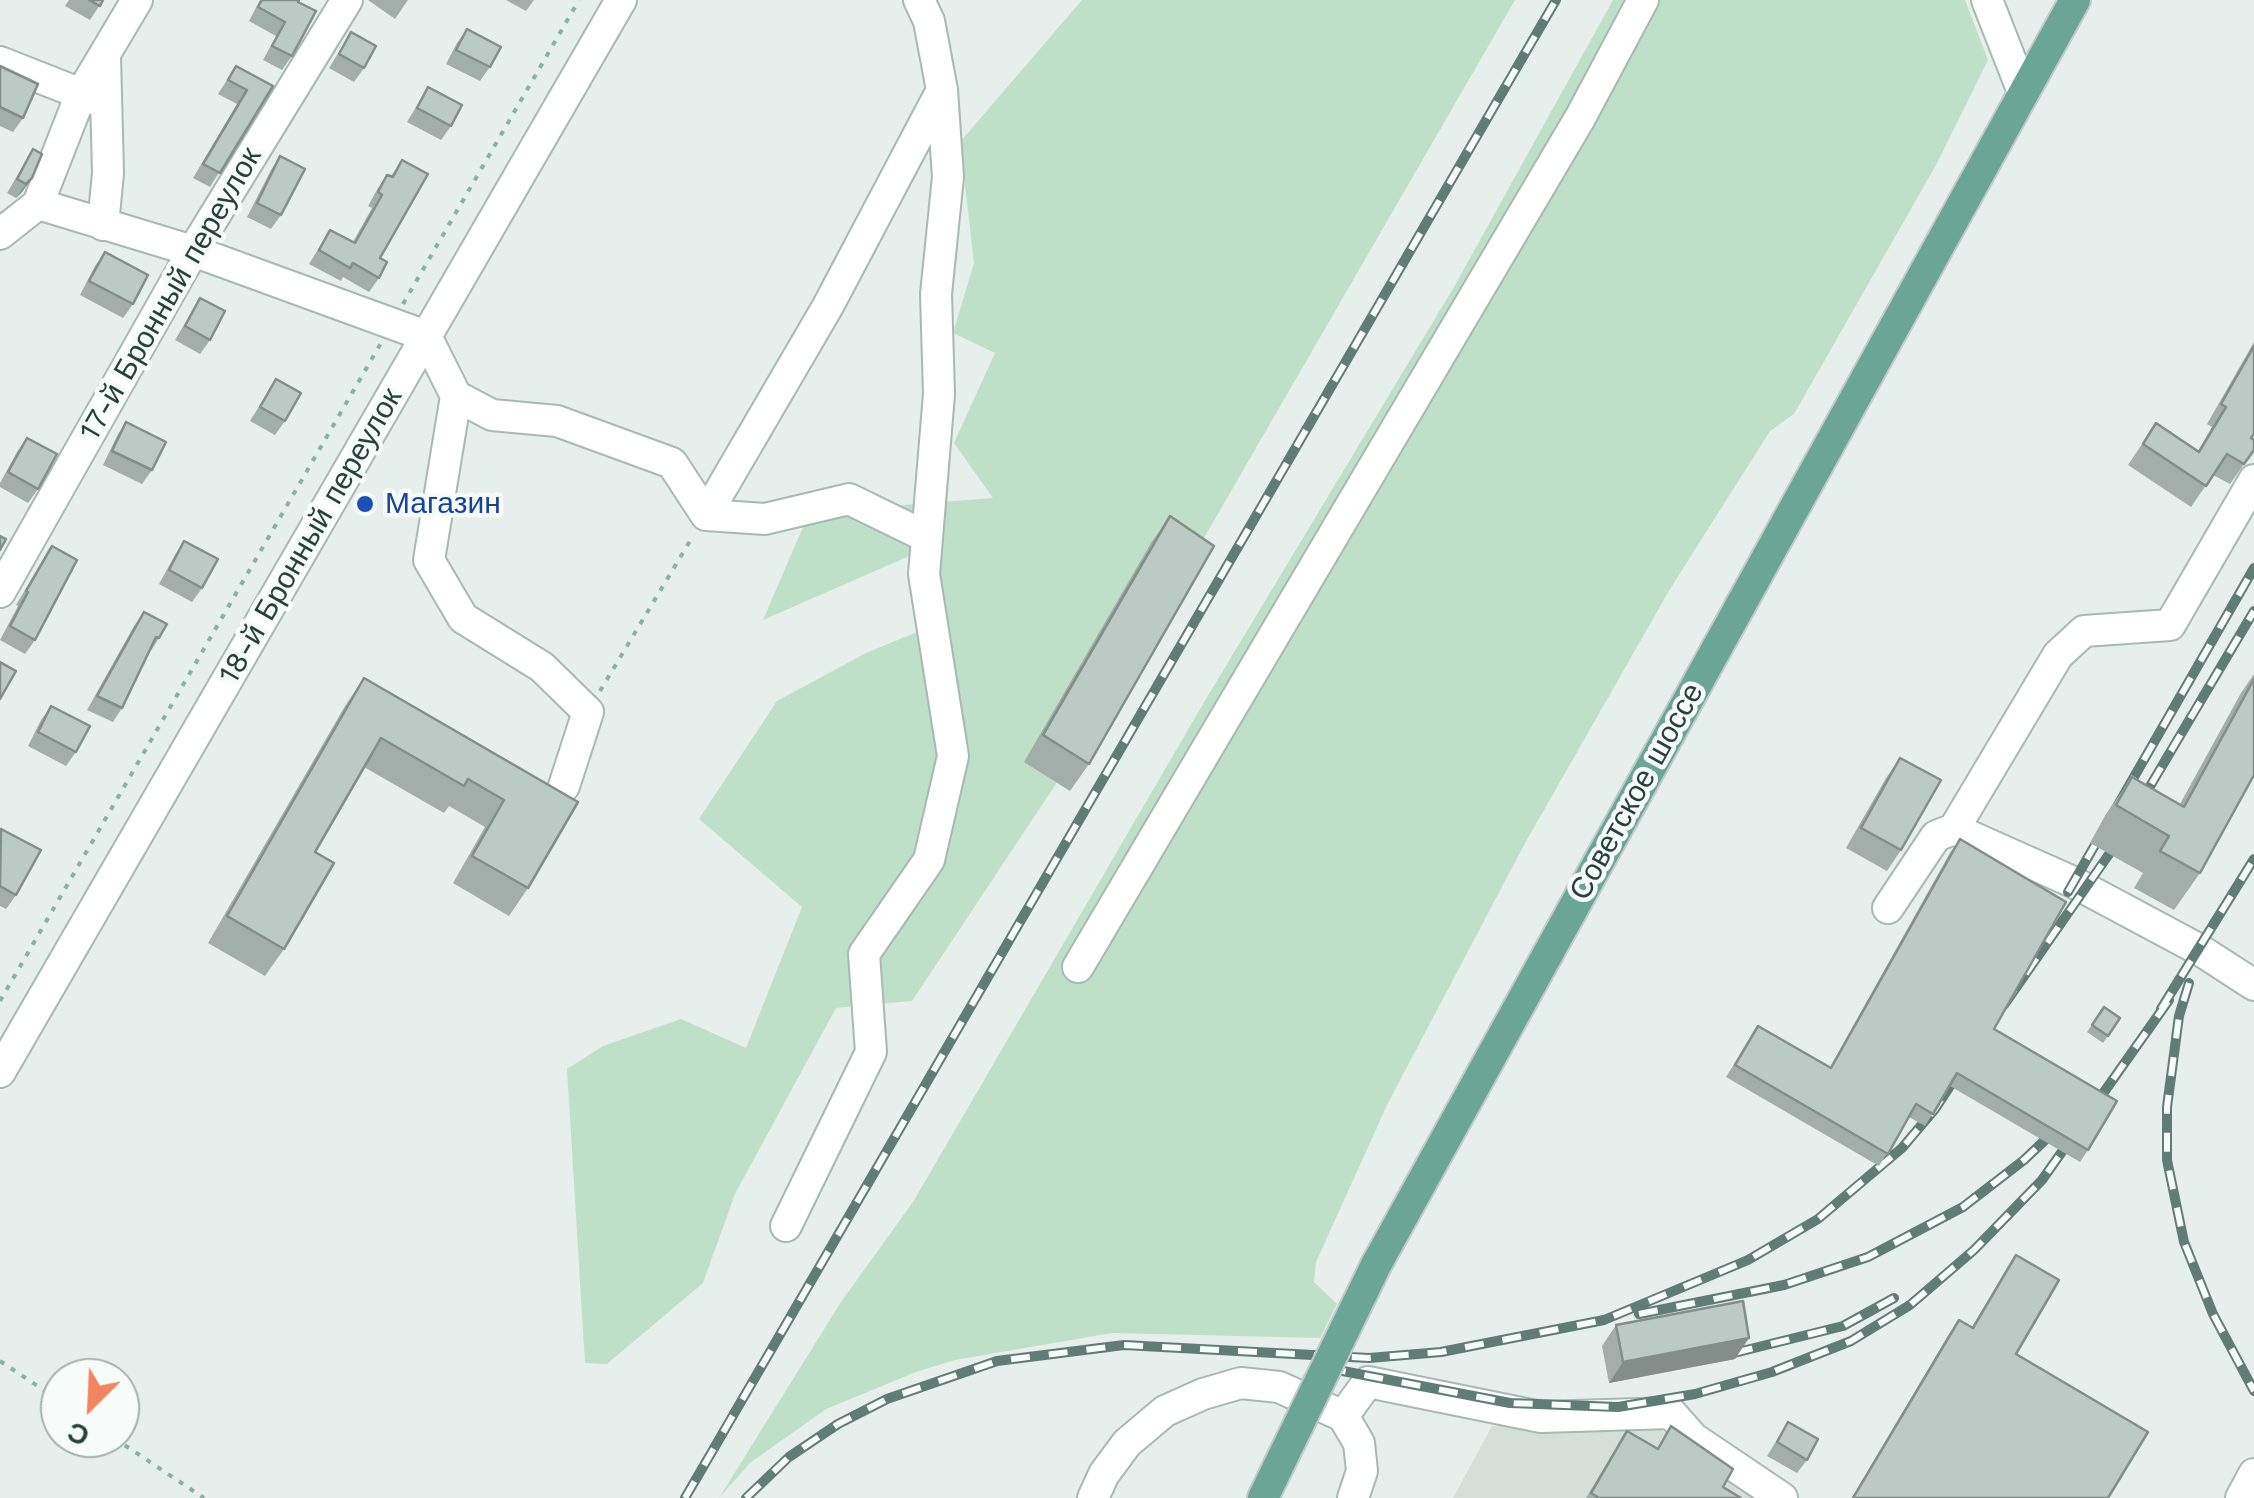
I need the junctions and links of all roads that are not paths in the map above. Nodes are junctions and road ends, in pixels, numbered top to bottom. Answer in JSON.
{"nodes":[{"id":1,"x":137,"y":0,"type":"edge"},
{"id":2,"x":347,"y":0,"type":"edge"},
{"id":3,"x":621,"y":0,"type":"edge"},
{"id":4,"x":1642,"y":0,"type":"edge"},
{"id":5,"x":1987,"y":0,"type":"edge"},
{"id":6,"x":2075,"y":0,"type":"edge"},
{"id":7,"x":930,"y":7,"type":"edge"},
{"id":8,"x":0,"y":62,"type":"edge"},
{"id":9,"x":942,"y":90,"type":"junction"},
{"id":10,"x":2023,"y":92,"type":"junction"},
{"id":11,"x":94,"y":99,"type":"junction"},
{"id":12,"x":38,"y":204,"type":"junction"},
{"id":13,"x":103,"y":226,"type":"junction"},
{"id":14,"x":0,"y":234,"type":"edge"},
{"id":15,"x":193,"y":251,"type":"junction"},
{"id":16,"x":426,"y":336,"type":"junction"},
{"id":17,"x":456,"y":396,"type":"junction"},
{"id":18,"x":2254,"y":480,"type":"edge"},
{"id":19,"x":706,"y":515,"type":"junction"},
{"id":20,"x":927,"y":537,"type":"junction"},
{"id":21,"x":0,"y":592,"type":"edge"},
{"id":22,"x":564,"y":786,"type":"dead end"},
{"id":23,"x":1954,"y":829,"type":"junction"},
{"id":24,"x":1888,"y":908,"type":"dead end"},
{"id":25,"x":1078,"y":967,"type":"dead end"},
{"id":26,"x":2254,"y":986,"type":"edge"},
{"id":27,"x":0,"y":1072,"type":"edge"},
{"id":28,"x":786,"y":1226,"type":"dead end"},
{"id":29,"x":1342,"y":1416,"type":"junction"},
{"id":30,"x":2254,"y":1474,"type":"edge"},
{"id":31,"x":1092,"y":1498,"type":"edge"},
{"id":32,"x":1262,"y":1498,"type":"edge"},
{"id":33,"x":1353,"y":1498,"type":"edge"},
{"id":34,"x":1782,"y":1498,"type":"edge"},
{"id":35,"x":2241,"y":1498,"type":"edge"}],
"edges":[{"from":1,"to":11,"type":"street"},
{"from":2,"to":15,"type":"street","name":"17-й Бронный переулок"},
{"from":3,"to":16,"type":"street","name":"18-й Бронный переулок"},
{"from":4,"to":25,"type":"street"},
{"from":5,"to":10,"type":"street"},
{"from":6,"to":10,"type":"main road","name":"Советское шоссе"},
{"from":7,"to":9,"type":"street"},
{"from":8,"to":11,"type":"street"},
{"from":9,"to":19,"type":"street"},
{"from":9,"to":20,"type":"street"},
{"from":10,"to":32,"type":"main road","name":"Советское шоссе","bridge":true},
{"from":11,"to":12,"type":"street"},
{"from":11,"to":13,"type":"street"},
{"from":12,"to":13,"type":"street"},
{"from":12,"to":14,"type":"street"},
{"from":13,"to":15,"type":"street"},
{"from":15,"to":16,"type":"street"},
{"from":15,"to":21,"type":"street","name":"17-й Бронный переулок"},
{"from":16,"to":17,"type":"street"},
{"from":16,"to":27,"type":"street","name":"18-й Бронный переулок"},
{"from":17,"to":19,"type":"street"},
{"from":17,"to":22,"type":"street"},
{"from":18,"to":23,"type":"street"},
{"from":19,"to":20,"type":"street"},
{"from":20,"to":28,"type":"street"},
{"from":23,"to":24,"type":"street"},
{"from":23,"to":26,"type":"street"},
{"from":29,"to":31,"type":"street"},
{"from":29,"to":33,"type":"street"},
{"from":29,"to":34,"type":"street"},
{"from":30,"to":35,"type":"street"}]}
